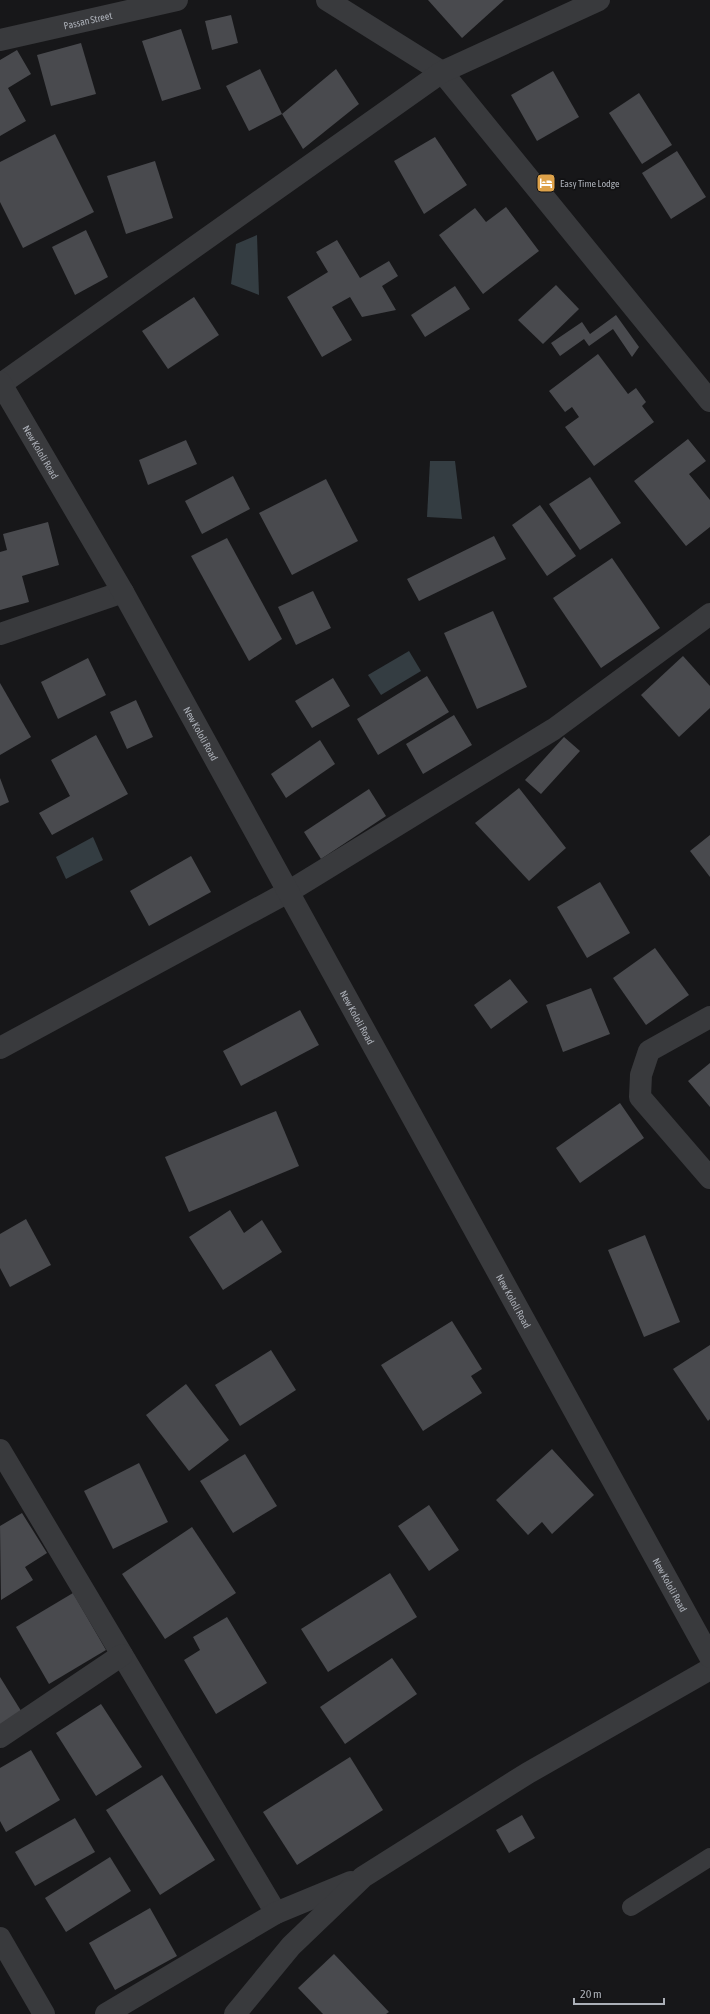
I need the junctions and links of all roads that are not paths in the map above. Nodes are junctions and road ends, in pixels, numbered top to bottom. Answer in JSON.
{"nodes":[{"id":1,"x":176,"y":0,"type":"edge"},
{"id":2,"x":327,"y":0,"type":"edge"},
{"id":3,"x":598,"y":0,"type":"edge"},
{"id":4,"x":0,"y":40,"type":"edge"},
{"id":5,"x":442,"y":72,"type":"junction"},
{"id":6,"x":1,"y":383,"type":"edge"},
{"id":7,"x":710,"y":401,"type":"edge"},
{"id":8,"x":123,"y":592,"type":"junction"},
{"id":9,"x":710,"y":614,"type":"edge"},
{"id":10,"x":0,"y":634,"type":"edge"},
{"id":11,"x":288,"y":892,"type":"junction"},
{"id":12,"x":710,"y":1017,"type":"edge"},
{"id":13,"x":0,"y":1048,"type":"edge"},
{"id":14,"x":710,"y":1178,"type":"edge"},
{"id":15,"x":0,"y":1450,"type":"edge"},
{"id":16,"x":122,"y":1655,"type":"junction"},
{"id":17,"x":710,"y":1657,"type":"edge"},
{"id":18,"x":710,"y":1669,"type":"edge"},
{"id":19,"x":0,"y":1738,"type":"edge"},
{"id":20,"x":710,"y":1857,"type":"edge"},
{"id":21,"x":363,"y":1877,"type":"junction"},
{"id":22,"x":631,"y":1907,"type":"dead end"},
{"id":23,"x":276,"y":1913,"type":"junction"},
{"id":24,"x":0,"y":1938,"type":"edge"},
{"id":25,"x":44,"y":2014,"type":"edge"},
{"id":26,"x":106,"y":2014,"type":"edge"},
{"id":27,"x":235,"y":2014,"type":"edge"}],
"edges":[{"from":1,"to":4,"type":"street","name":"Passan Street"},
{"from":2,"to":5,"type":"street"},
{"from":3,"to":5,"type":"street"},
{"from":5,"to":6,"type":"street"},
{"from":5,"to":7,"type":"street"},
{"from":6,"to":8,"type":"street","name":"New Kololi Road"},
{"from":8,"to":10,"type":"street"},
{"from":8,"to":11,"type":"street","name":"New Kololi Road"},
{"from":9,"to":11,"type":"street"},
{"from":11,"to":13,"type":"street"},
{"from":11,"to":17,"type":"street","name":"New Kololi Road"},
{"from":12,"to":14,"type":"street"},
{"from":15,"to":16,"type":"street"},
{"from":16,"to":19,"type":"street"},
{"from":16,"to":23,"type":"street"},
{"from":18,"to":21,"type":"street"},
{"from":20,"to":22,"type":"lane"},
{"from":21,"to":23,"type":"street"},
{"from":21,"to":27,"type":"street"},
{"from":23,"to":26,"type":"street"},
{"from":24,"to":25,"type":"street"}]}
